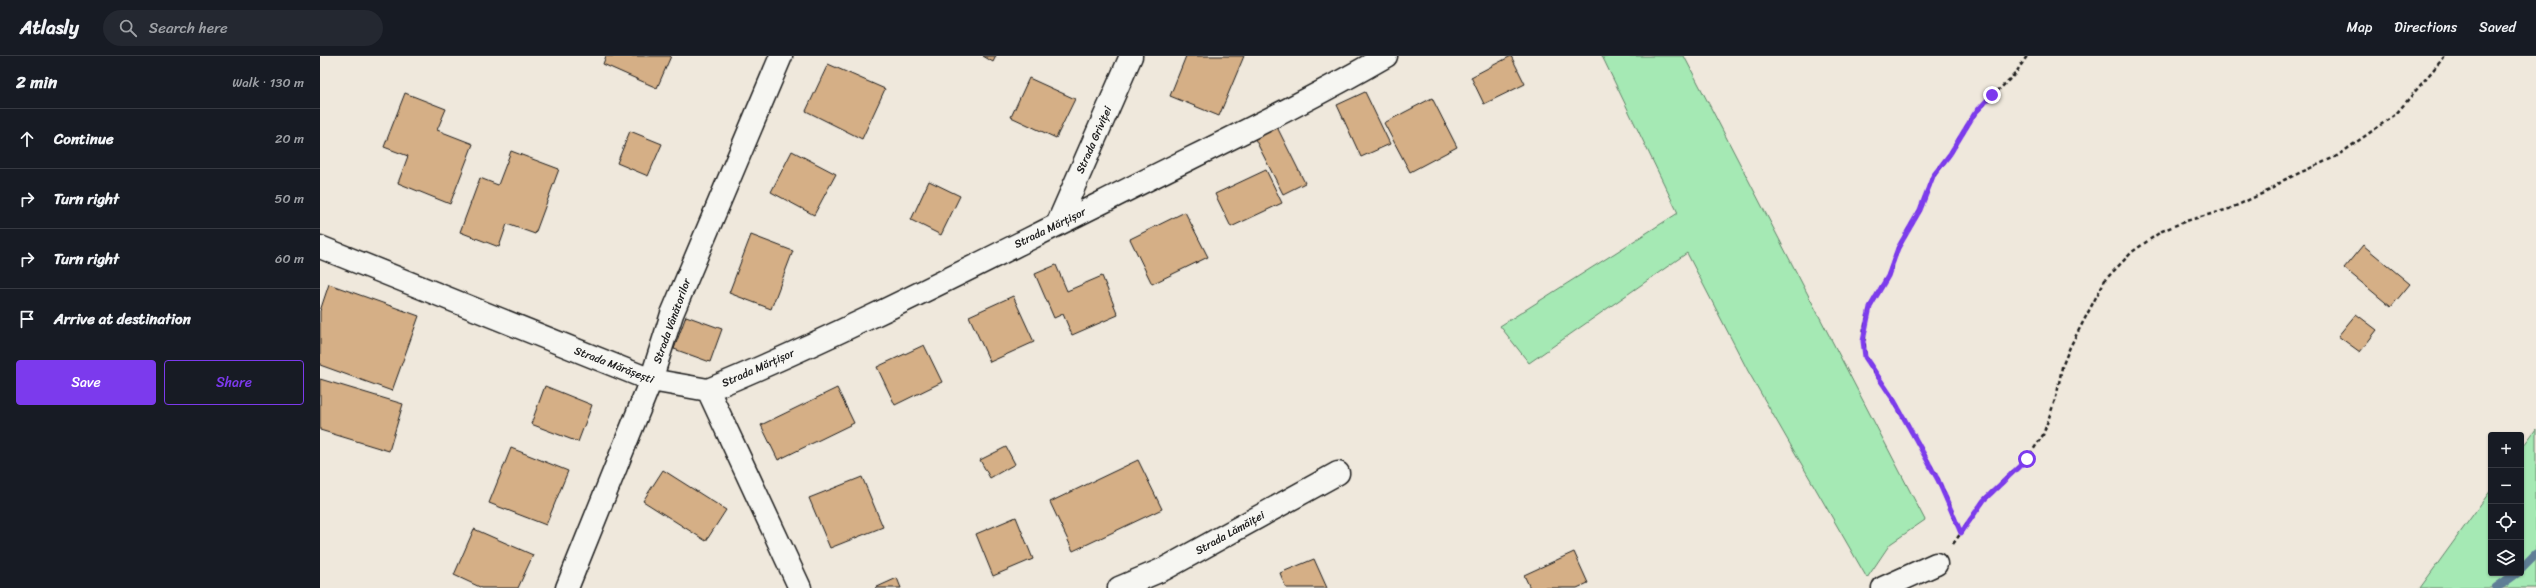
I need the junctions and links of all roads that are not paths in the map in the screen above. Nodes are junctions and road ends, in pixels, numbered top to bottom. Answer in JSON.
{"nodes":[{"id":1,"x":781,"y":56,"type":"edge"},
{"id":2,"x":1131,"y":56,"type":"edge"},
{"id":3,"x":1386,"y":56,"type":"edge"},
{"id":4,"x":1057,"y":225,"type":"junction"},
{"id":5,"x":320,"y":247,"type":"edge"},
{"id":6,"x":651,"y":380,"type":"junction"},
{"id":7,"x":708,"y":390,"type":"junction"},
{"id":8,"x":1338,"y":474,"type":"dead end"},
{"id":9,"x":1936,"y":564,"type":"road end"},
{"id":10,"x":567,"y":588,"type":"edge"},
{"id":11,"x":800,"y":588,"type":"edge"},
{"id":12,"x":1119,"y":588,"type":"edge"},
{"id":13,"x":1883,"y":588,"type":"edge"}],
"edges":[{"from":1,"to":6,"type":"street","name":"Strada Vânătorilor"},
{"from":2,"to":4,"type":"street","name":"Strada Griviței"},
{"from":3,"to":4,"type":"street","name":"Strada Mărțișor"},
{"from":4,"to":7,"type":"street","name":"Strada Mărțișor"},
{"from":5,"to":6,"type":"street","name":"Strada Mărășești"},
{"from":6,"to":7,"type":"street","name":"Strada Mărășești"},
{"from":6,"to":10,"type":"street","name":"Strada Vânătorilor"},
{"from":7,"to":11,"type":"street"},
{"from":8,"to":12,"type":"street","name":"Strada Lămăiței"},
{"from":9,"to":13,"type":"street"}]}
